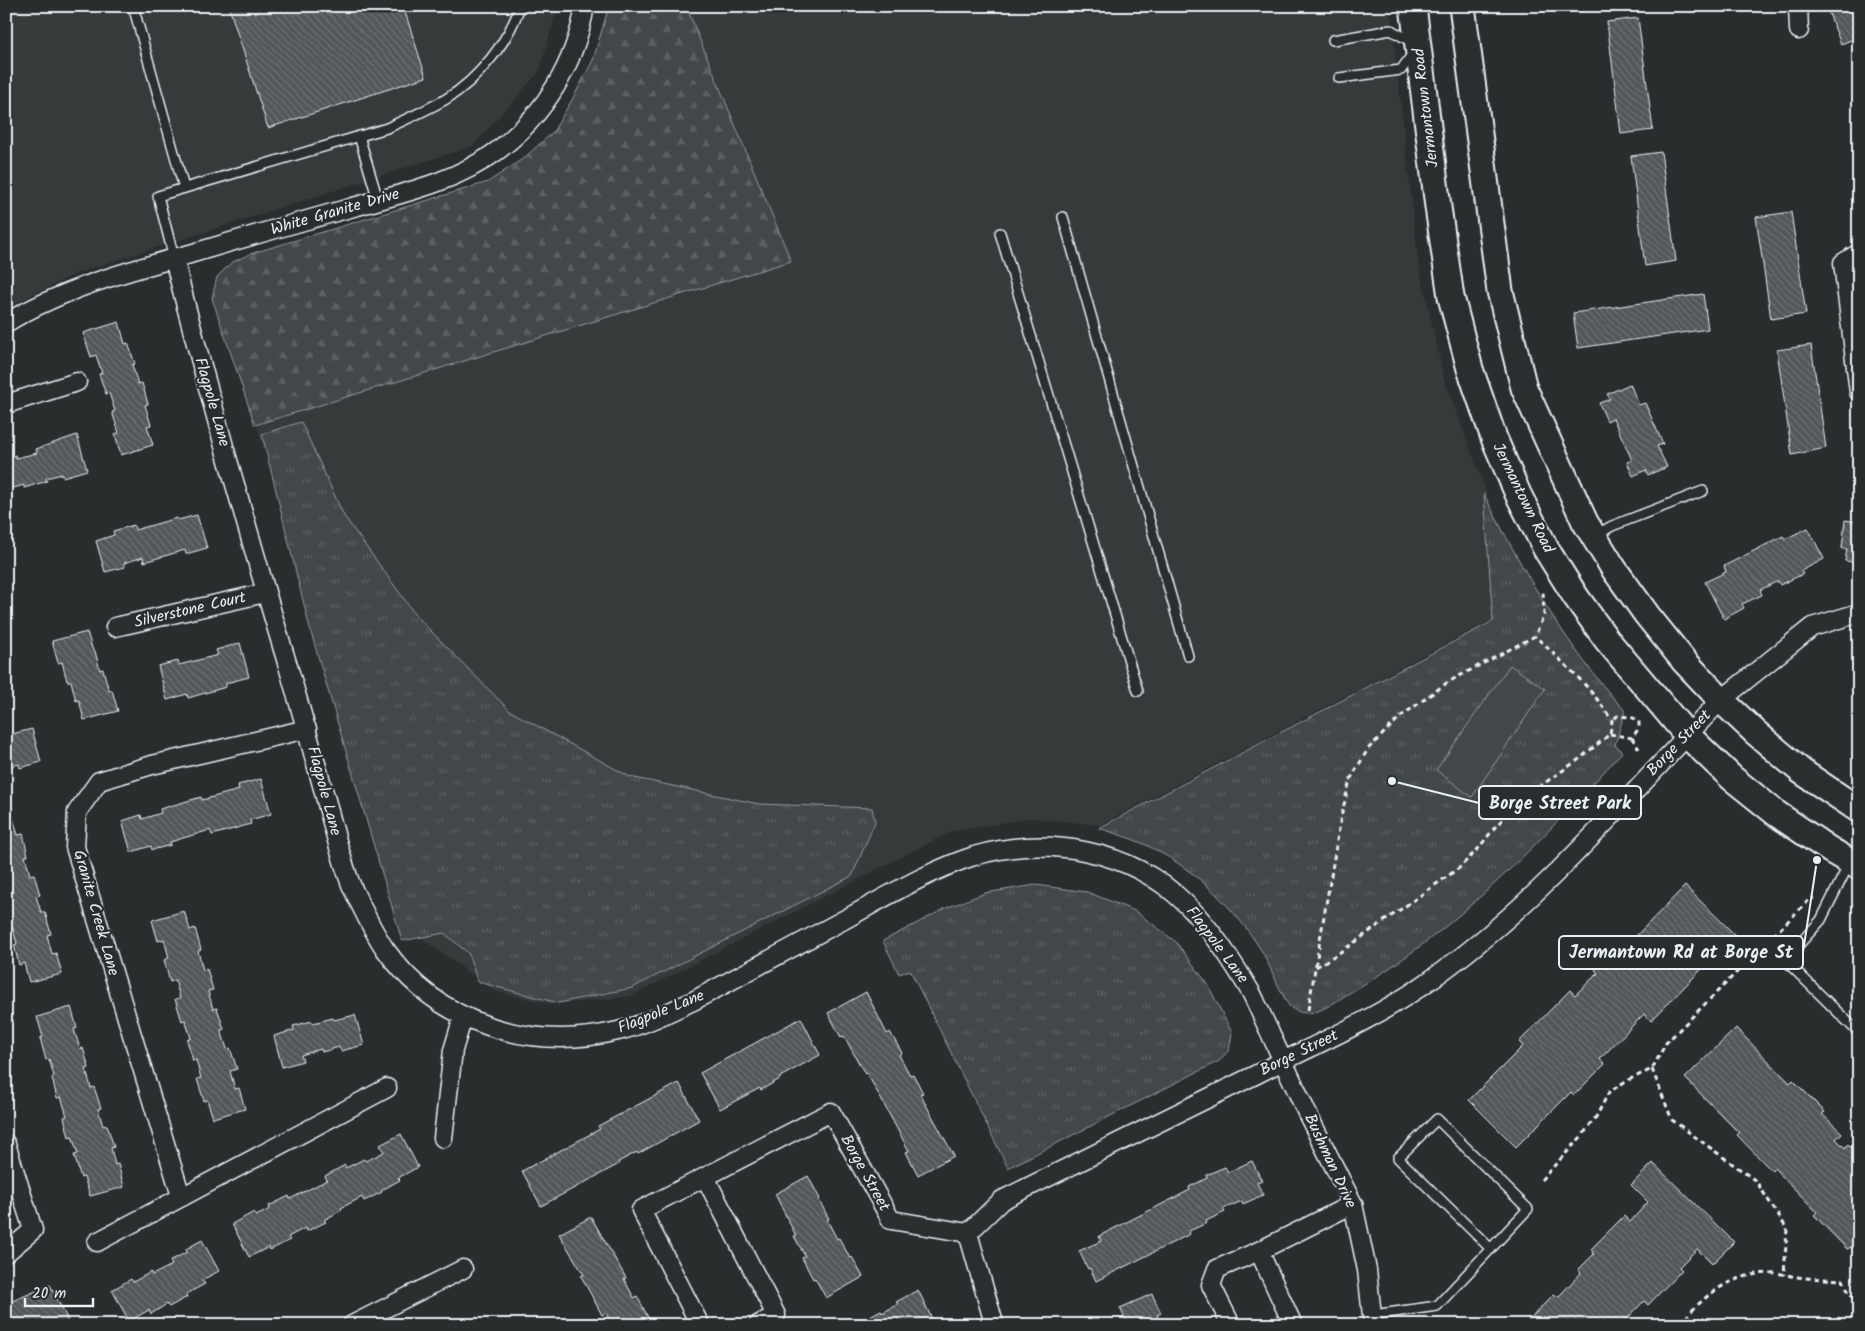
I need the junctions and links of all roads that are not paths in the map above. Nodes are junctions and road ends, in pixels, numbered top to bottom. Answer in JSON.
{"nodes":[{"id":1,"x":132,"y":6,"type":"edge"},
{"id":2,"x":520,"y":6,"type":"edge"},
{"id":3,"x":585,"y":6,"type":"edge"},
{"id":4,"x":1413,"y":6,"type":"edge"},
{"id":5,"x":1462,"y":6,"type":"edge"},
{"id":6,"x":1798,"y":6,"type":"edge"},
{"id":7,"x":1799,"y":30,"type":"dead end"},
{"id":8,"x":1333,"y":40,"type":"dead end"},
{"id":9,"x":1419,"y":46,"type":"junction"},
{"id":10,"x":1339,"y":78,"type":"dead end"},
{"id":11,"x":359,"y":136,"type":"junction"},
{"id":12,"x":184,"y":188,"type":"junction"},
{"id":13,"x":378,"y":200,"type":"junction"},
{"id":14,"x":1063,"y":217,"type":"dead end"},
{"id":15,"x":1000,"y":234,"type":"dead end"},
{"id":16,"x":1859,"y":253,"type":"edge"},
{"id":17,"x":174,"y":258,"type":"junction"},
{"id":18,"x":6,"y":323,"type":"edge"},
{"id":19,"x":77,"y":382,"type":"dead end"},
{"id":20,"x":1859,"y":392,"type":"edge"},
{"id":21,"x":6,"y":404,"type":"edge"},
{"id":22,"x":1703,"y":491,"type":"dead end"},
{"id":23,"x":1594,"y":536,"type":"junction"},
{"id":24,"x":265,"y":593,"type":"junction"},
{"id":25,"x":1859,"y":613,"type":"edge"},
{"id":26,"x":115,"y":627,"type":"dead end"},
{"id":27,"x":1188,"y":656,"type":"dead end"},
{"id":28,"x":1138,"y":691,"type":"dead end"},
{"id":29,"x":1721,"y":700,"type":"junction"},
{"id":30,"x":307,"y":729,"type":"junction"},
{"id":31,"x":1687,"y":735,"type":"junction"},
{"id":32,"x":1859,"y":810,"type":"edge"},
{"id":33,"x":1855,"y":864,"type":"edge"},
{"id":34,"x":463,"y":1017,"type":"junction"},
{"id":35,"x":1859,"y":1033,"type":"edge"},
{"id":36,"x":1284,"y":1060,"type":"junction"},
{"id":37,"x":387,"y":1088,"type":"dead end"},
{"id":38,"x":443,"y":1138,"type":"dead end"},
{"id":39,"x":6,"y":1144,"type":"edge"},
{"id":40,"x":706,"y":1177,"type":"junction"},
{"id":41,"x":181,"y":1196,"type":"junction"},
{"id":42,"x":1353,"y":1204,"type":"junction"},
{"id":43,"x":968,"y":1233,"type":"junction"},
{"id":44,"x":97,"y":1242,"type":"dead end"},
{"id":45,"x":1491,"y":1249,"type":"junction"},
{"id":46,"x":1259,"y":1251,"type":"junction"},
{"id":47,"x":6,"y":1253,"type":"edge"},
{"id":48,"x":463,"y":1270,"type":"dead end"},
{"id":49,"x":1373,"y":1320,"type":"edge"},
{"id":50,"x":352,"y":1325,"type":"edge"},
{"id":51,"x":700,"y":1325,"type":"edge"},
{"id":52,"x":758,"y":1325,"type":"edge"},
{"id":53,"x":993,"y":1325,"type":"edge"},
{"id":54,"x":1231,"y":1325,"type":"edge"},
{"id":55,"x":1293,"y":1325,"type":"edge"}],
"edges":[{"from":1,"to":12,"type":"lane"},
{"from":2,"to":11,"type":"lane"},
{"from":3,"to":13,"type":"street","name":"White Granite Drive"},
{"from":4,"to":9,"type":"main road","name":"Jermantown Road"},
{"from":5,"to":23,"type":"main road"},
{"from":6,"to":7,"type":"street"},
{"from":8,"to":9,"type":"lane"},
{"from":9,"to":10,"type":"lane"},
{"from":9,"to":31,"type":"main road","name":"Jermantown Road"},
{"from":11,"to":12,"type":"lane"},
{"from":11,"to":13,"type":"lane"},
{"from":12,"to":17,"type":"lane"},
{"from":13,"to":17,"type":"street","name":"White Granite Drive"},
{"from":14,"to":27,"type":"lane"},
{"from":15,"to":28,"type":"lane"},
{"from":16,"to":20,"type":"street"},
{"from":17,"to":18,"type":"street","name":"White Granite Drive"},
{"from":17,"to":24,"type":"street","name":"Flagpole Lane"},
{"from":19,"to":21,"type":"street"},
{"from":22,"to":23,"type":"lane"},
{"from":23,"to":29,"type":"main road"},
{"from":24,"to":26,"type":"street","name":"Silverstone Court"},
{"from":24,"to":30,"type":"street","name":"Flagpole Lane"},
{"from":25,"to":29,"type":"street","name":"Borge Street"},
{"from":29,"to":31,"type":"street","name":"Borge Street"},
{"from":29,"to":32,"type":"main road"},
{"from":30,"to":34,"type":"street","name":"Flagpole Lane"},
{"from":30,"to":41,"type":"street","name":"Granite Creek Lane"},
{"from":31,"to":33,"type":"main road","name":"Jermantown Road"},
{"from":31,"to":36,"type":"street","name":"Borge Street"},
{"from":33,"to":35,"type":"lane"},
{"from":34,"to":36,"type":"street","name":"Flagpole Lane"},
{"from":34,"to":38,"type":"street"},
{"from":36,"to":42,"type":"street","name":"Bushman Drive"},
{"from":36,"to":43,"type":"street","name":"Borge Street"},
{"from":37,"to":41,"type":"street"},
{"from":39,"to":47,"type":"street"},
{"from":40,"to":43,"type":"street","name":"Borge Street"},
{"from":40,"to":51,"type":"street","name":"Borge Street"},
{"from":40,"to":52,"type":"street"},
{"from":41,"to":44,"type":"street"},
{"from":42,"to":46,"type":"street"},
{"from":42,"to":49,"type":"street","name":"Bushman Drive"},
{"from":43,"to":53,"type":"street"},
{"from":45,"to":45,"type":"lane"},
{"from":45,"to":49,"type":"lane"},
{"from":46,"to":54,"type":"street"},
{"from":46,"to":55,"type":"street"},
{"from":48,"to":50,"type":"street"}]}
